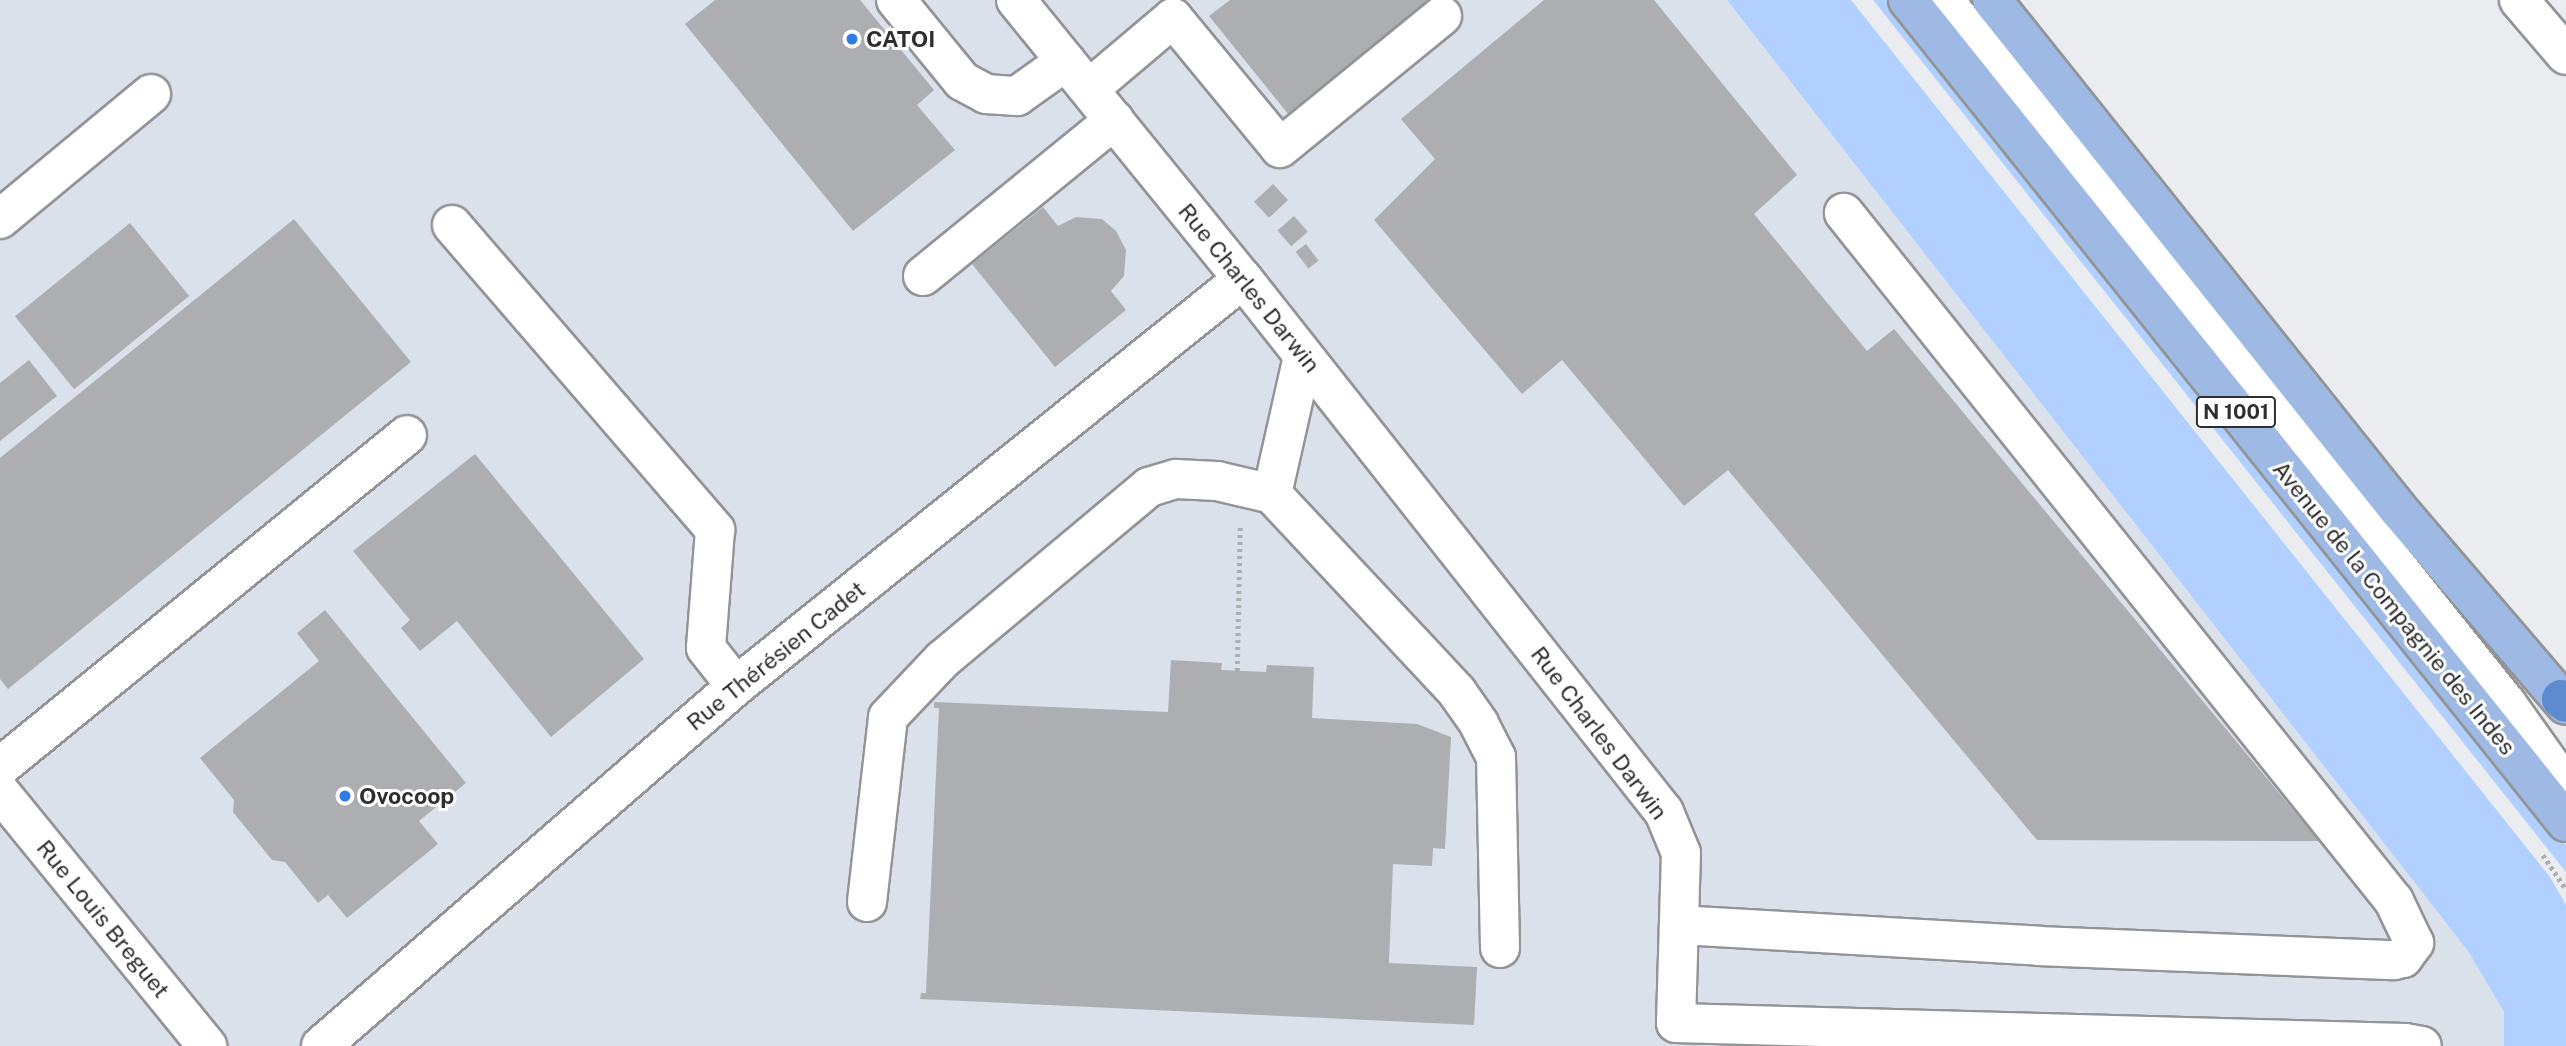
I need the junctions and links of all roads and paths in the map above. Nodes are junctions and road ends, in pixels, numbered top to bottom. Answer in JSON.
{"nodes":[{"id":1,"x":896,"y":0,"type":"edge"},
{"id":2,"x":1016,"y":0,"type":"edge"},
{"id":3,"x":1908,"y":0,"type":"edge"},
{"id":4,"x":1944,"y":0,"type":"edge"},
{"id":5,"x":1992,"y":0,"type":"edge"},
{"id":6,"x":2519,"y":0,"type":"edge"},
{"id":7,"x":1442,"y":16,"type":"dead end"},
{"id":8,"x":2566,"y":55,"type":"edge"},
{"id":9,"x":1077,"y":75,"type":"junction"},
{"id":10,"x":150,"y":94,"type":"dead end"},
{"id":11,"x":1114,"y":120,"type":"junction"},
{"id":12,"x":1844,"y":213,"type":"dead end"},
{"id":13,"x":0,"y":219,"type":"edge"},
{"id":14,"x":452,"y":225,"type":"dead end"},
{"id":15,"x":923,"y":276,"type":"dead end"},
{"id":16,"x":1243,"y":279,"type":"junction"},
{"id":17,"x":1303,"y":356,"type":"junction"},
{"id":18,"x":407,"y":435,"type":"dead end"},
{"id":19,"x":1256,"y":490,"type":"junction"},
{"id":20,"x":1237,"y":671,"type":"dead end"},
{"id":21,"x":736,"y":686,"type":"junction"},
{"id":22,"x":2564,"y":702,"type":"edge"},
{"id":23,"x":2507,"y":704,"type":"junction"},
{"id":24,"x":0,"y":767,"type":"edge"},
{"id":25,"x":2566,"y":767,"type":"edge"},
{"id":26,"x":2566,"y":787,"type":"edge"},
{"id":27,"x":0,"y":792,"type":"edge"},
{"id":28,"x":2566,"y":822,"type":"edge"},
{"id":29,"x":867,"y":902,"type":"dead end"},
{"id":30,"x":1679,"y":925,"type":"junction"},
{"id":31,"x":1500,"y":948,"type":"dead end"},
{"id":32,"x":1665,"y":1034,"type":"edge"},
{"id":33,"x":207,"y":1046,"type":"edge"},
{"id":34,"x":321,"y":1046,"type":"edge"},
{"id":35,"x":2422,"y":1046,"type":"edge"}],
"edges":[{"from":1,"to":9,"type":"street"},
{"from":2,"to":9,"type":"street","name":"Rue Charles Darwin"},
{"from":3,"to":28,"type":"main road","name":"Avenue de la Compagnie des Indes","number":"N 1001"},
{"from":4,"to":23,"type":"street","name":"Avenue de la Compagnie des Indes","number":"N 1001"},
{"from":5,"to":22,"type":"main road","number":"N 1001"},
{"from":6,"to":8,"type":"street"},
{"from":7,"to":9,"type":"street"},
{"from":9,"to":11,"type":"street","name":"Rue Charles Darwin"},
{"from":10,"to":13,"type":"street"},
{"from":11,"to":15,"type":"street"},
{"from":11,"to":16,"type":"street","name":"Rue Charles Darwin"},
{"from":12,"to":30,"type":"street"},
{"from":14,"to":21,"type":"street"},
{"from":16,"to":17,"type":"street","name":"Rue Charles Darwin"},
{"from":16,"to":21,"type":"street","name":"Rue Thérésien Cadet"},
{"from":17,"to":19,"type":"street"},
{"from":17,"to":30,"type":"street","name":"Rue Charles Darwin"},
{"from":18,"to":24,"type":"street"},
{"from":19,"to":20,"type":"path"},
{"from":19,"to":29,"type":"street"},
{"from":19,"to":31,"type":"street"},
{"from":21,"to":34,"type":"street","name":"Rue Thérésien Cadet"},
{"from":23,"to":25,"type":"street","name":"Avenue de la Compagnie des Indes"},
{"from":23,"to":26,"type":"street","name":"Avenue de la Compagnie des Indes"},
{"from":27,"to":33,"type":"street","name":"Rue Louis Breguet"},
{"from":30,"to":32,"type":"street","name":"Rue Charles Darwin"},
{"from":32,"to":35,"type":"street","name":"Rue Charles Darwin"}]}
